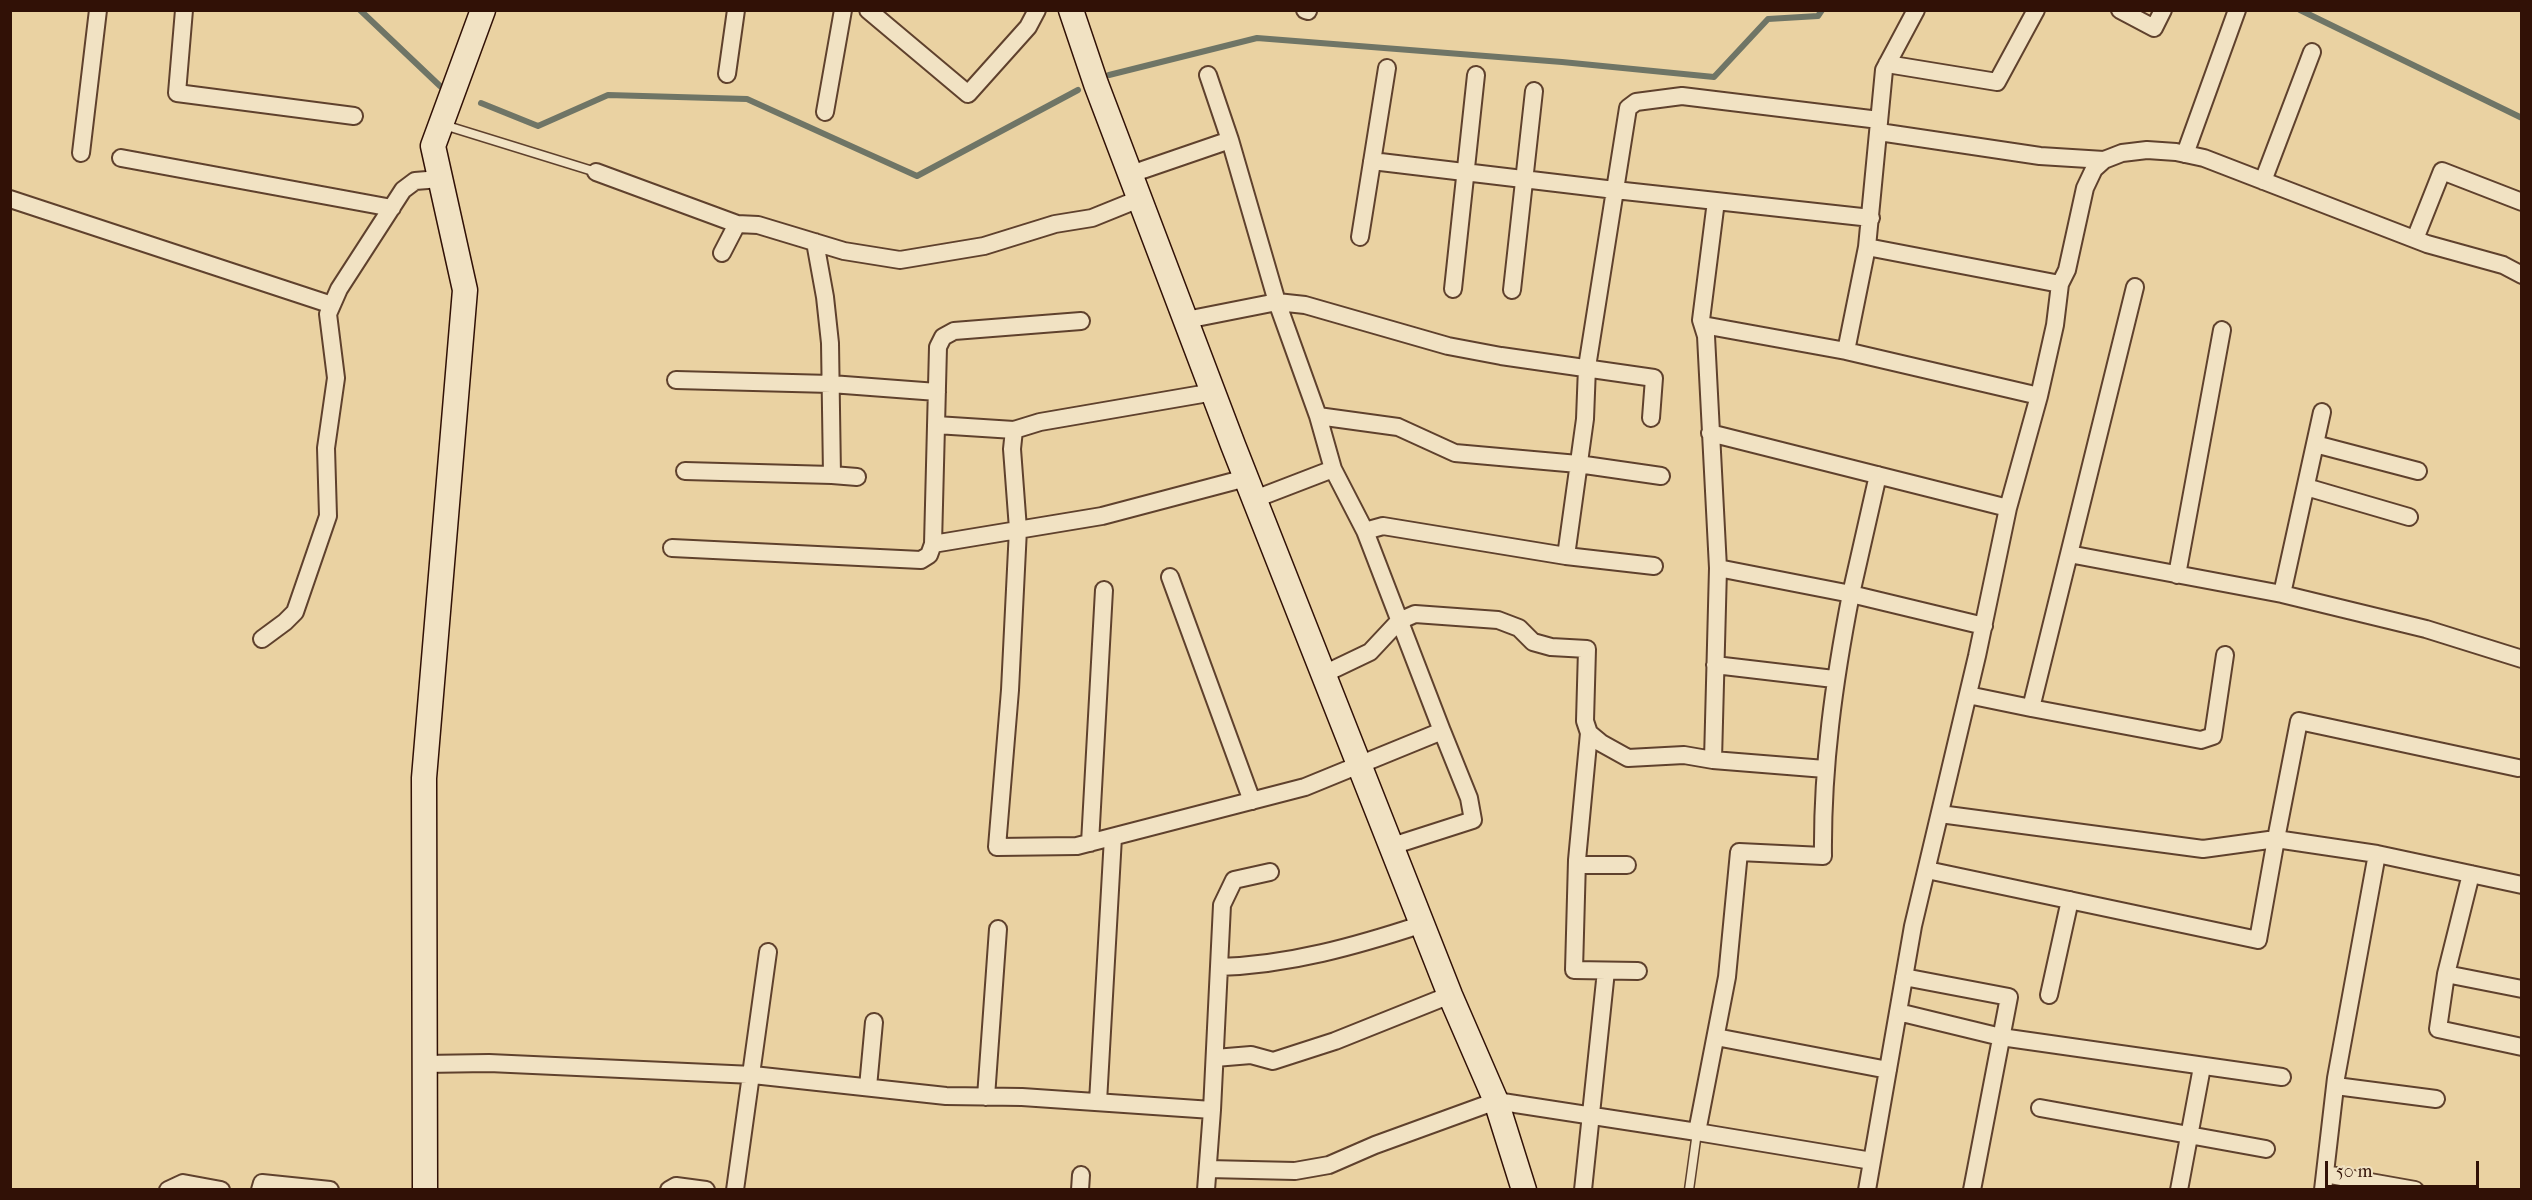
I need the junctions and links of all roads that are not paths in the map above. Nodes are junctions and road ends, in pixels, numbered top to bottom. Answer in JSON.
{"nodes":[{"id":1,"x":98,"y":10,"type":"edge"},
{"id":2,"x":184,"y":10,"type":"edge"},
{"id":3,"x":483,"y":10,"type":"edge"},
{"id":4,"x":736,"y":10,"type":"edge"},
{"id":5,"x":843,"y":10,"type":"edge"},
{"id":6,"x":868,"y":10,"type":"edge"},
{"id":7,"x":1037,"y":10,"type":"edge"},
{"id":8,"x":1071,"y":10,"type":"edge"},
{"id":9,"x":1916,"y":10,"type":"edge"},
{"id":10,"x":2036,"y":10,"type":"edge"},
{"id":11,"x":2120,"y":10,"type":"edge"},
{"id":12,"x":2163,"y":10,"type":"edge"},
{"id":13,"x":2237,"y":10,"type":"edge"},
{"id":14,"x":2312,"y":52,"type":"dead end"},
{"id":15,"x":1887,"y":64,"type":"junction"},
{"id":16,"x":1387,"y":68,"type":"dead end"},
{"id":17,"x":727,"y":74,"type":"dead end"},
{"id":18,"x":1208,"y":75,"type":"dead end"},
{"id":19,"x":1476,"y":75,"type":"dead end"},
{"id":20,"x":1534,"y":91,"type":"dead end"},
{"id":21,"x":825,"y":112,"type":"dead end"},
{"id":22,"x":354,"y":116,"type":"dead end"},
{"id":23,"x":441,"y":123,"type":"junction"},
{"id":24,"x":1879,"y":126,"type":"junction"},
{"id":25,"x":1230,"y":140,"type":"junction"},
{"id":26,"x":81,"y":153,"type":"dead end"},
{"id":27,"x":2185,"y":154,"type":"junction"},
{"id":28,"x":121,"y":158,"type":"dead end"},
{"id":29,"x":2104,"y":160,"type":"junction"},
{"id":30,"x":1372,"y":161,"type":"junction"},
{"id":31,"x":596,"y":172,"type":"joint"},
{"id":32,"x":1467,"y":172,"type":"junction"},
{"id":33,"x":1131,"y":174,"type":"junction"},
{"id":34,"x":440,"y":179,"type":"junction"},
{"id":35,"x":1524,"y":179,"type":"junction"},
{"id":36,"x":2263,"y":181,"type":"junction"},
{"id":37,"x":1615,"y":190,"type":"junction"},
{"id":38,"x":10,"y":199,"type":"edge"},
{"id":39,"x":1139,"y":199,"type":"junction"},
{"id":40,"x":1716,"y":201,"type":"junction"},
{"id":41,"x":2522,"y":202,"type":"edge"},
{"id":42,"x":392,"y":208,"type":"junction"},
{"id":43,"x":1871,"y":218,"type":"junction"},
{"id":44,"x":737,"y":225,"type":"junction"},
{"id":45,"x":1360,"y":237,"type":"dead end"},
{"id":46,"x":2415,"y":239,"type":"junction"},
{"id":47,"x":815,"y":242,"type":"junction"},
{"id":48,"x":1867,"y":248,"type":"junction"},
{"id":49,"x":722,"y":253,"type":"dead end"},
{"id":50,"x":2522,"y":275,"type":"edge"},
{"id":51,"x":2060,"y":284,"type":"junction"},
{"id":52,"x":2135,"y":287,"type":"dead end"},
{"id":53,"x":1453,"y":289,"type":"dead end"},
{"id":54,"x":1512,"y":290,"type":"dead end"},
{"id":55,"x":1277,"y":302,"type":"junction"},
{"id":56,"x":332,"y":305,"type":"junction"},
{"id":57,"x":1186,"y":320,"type":"junction"},
{"id":58,"x":1081,"y":321,"type":"dead end"},
{"id":59,"x":1703,"y":325,"type":"junction"},
{"id":60,"x":2222,"y":330,"type":"dead end"},
{"id":61,"x":1846,"y":351,"type":"junction"},
{"id":62,"x":1587,"y":367,"type":"junction"},
{"id":63,"x":676,"y":380,"type":"dead end"},
{"id":64,"x":831,"y":384,"type":"junction"},
{"id":65,"x":937,"y":392,"type":"junction"},
{"id":66,"x":1214,"y":392,"type":"junction"},
{"id":67,"x":2040,"y":396,"type":"junction"},
{"id":68,"x":2322,"y":412,"type":"dead end"},
{"id":69,"x":1318,"y":416,"type":"junction"},
{"id":70,"x":1651,"y":418,"type":"dead end"},
{"id":71,"x":936,"y":425,"type":"junction"},
{"id":72,"x":1014,"y":429,"type":"junction"},
{"id":73,"x":1710,"y":433,"type":"junction"},
{"id":74,"x":2315,"y":444,"type":"junction"},
{"id":75,"x":1578,"y":464,"type":"junction"},
{"id":76,"x":1333,"y":469,"type":"junction"},
{"id":77,"x":685,"y":471,"type":"dead end"},
{"id":78,"x":2418,"y":471,"type":"dead end"},
{"id":79,"x":832,"y":475,"type":"junction"},
{"id":80,"x":1878,"y":475,"type":"junction"},
{"id":81,"x":1660,"y":476,"type":"dead end"},
{"id":82,"x":856,"y":477,"type":"dead end"},
{"id":83,"x":2306,"y":487,"type":"junction"},
{"id":84,"x":1250,"y":488,"type":"junction"},
{"id":85,"x":2008,"y":508,"type":"junction"},
{"id":86,"x":2409,"y":517,"type":"dead end"},
{"id":87,"x":1018,"y":529,"type":"junction"},
{"id":88,"x":1365,"y":531,"type":"junction"},
{"id":89,"x":933,"y":544,"type":"junction"},
{"id":90,"x":672,"y":548,"type":"dead end"},
{"id":91,"x":2069,"y":554,"type":"junction"},
{"id":92,"x":1566,"y":556,"type":"junction"},
{"id":93,"x":1654,"y":566,"type":"dead end"},
{"id":94,"x":1718,"y":568,"type":"junction"},
{"id":95,"x":2177,"y":574,"type":"junction"},
{"id":96,"x":1170,"y":577,"type":"dead end"},
{"id":97,"x":1104,"y":590,"type":"dead end"},
{"id":98,"x":1851,"y":594,"type":"junction"},
{"id":99,"x":2282,"y":594,"type":"junction"},
{"id":100,"x":1399,"y":621,"type":"junction"},
{"id":101,"x":1984,"y":626,"type":"junction"},
{"id":102,"x":262,"y":639,"type":"dead end"},
{"id":103,"x":2225,"y":655,"type":"dead end"},
{"id":104,"x":2522,"y":658,"type":"edge"},
{"id":105,"x":1715,"y":665,"type":"junction"},
{"id":106,"x":1324,"y":674,"type":"junction"},
{"id":107,"x":1834,"y":679,"type":"junction"},
{"id":108,"x":1968,"y":695,"type":"junction"},
{"id":109,"x":2031,"y":708,"type":"junction"},
{"id":110,"x":1442,"y":731,"type":"junction"},
{"id":111,"x":1589,"y":733,"type":"junction"},
{"id":112,"x":2522,"y":751,"type":"edge"},
{"id":113,"x":1713,"y":760,"type":"junction"},
{"id":114,"x":1359,"y":763,"type":"junction"},
{"id":115,"x":2520,"y":768,"type":"edge"},
{"id":116,"x":1825,"y":769,"type":"junction"},
{"id":117,"x":1252,"y":801,"type":"junction"},
{"id":118,"x":1940,"y":814,"type":"junction"},
{"id":119,"x":1113,"y":837,"type":"junction"},
{"id":120,"x":2276,"y":839,"type":"junction"},
{"id":121,"x":1090,"y":843,"type":"junction"},
{"id":122,"x":1392,"y":846,"type":"junction"},
{"id":123,"x":2377,"y":854,"type":"junction"},
{"id":124,"x":1577,"y":865,"type":"junction"},
{"id":125,"x":1627,"y":865,"type":"dead end"},
{"id":126,"x":1927,"y":870,"type":"junction"},
{"id":127,"x":1270,"y":873,"type":"dead end"},
{"id":128,"x":2471,"y":874,"type":"junction"},
{"id":129,"x":2522,"y":885,"type":"edge"},
{"id":130,"x":2070,"y":900,"type":"junction"},
{"id":131,"x":1423,"y":924,"type":"junction"},
{"id":132,"x":998,"y":929,"type":"dead end"},
{"id":133,"x":768,"y":952,"type":"dead end"},
{"id":134,"x":1219,"y":967,"type":"junction"},
{"id":135,"x":1606,"y":971,"type":"junction"},
{"id":136,"x":1638,"y":971,"type":"dead end"},
{"id":137,"x":2446,"y":974,"type":"junction"},
{"id":138,"x":1904,"y":977,"type":"junction"},
{"id":139,"x":2522,"y":989,"type":"edge"},
{"id":140,"x":1450,"y":995,"type":"junction"},
{"id":141,"x":2049,"y":995,"type":"dead end"},
{"id":142,"x":1898,"y":1012,"type":"junction"},
{"id":143,"x":874,"y":1022,"type":"dead end"},
{"id":144,"x":1716,"y":1037,"type":"junction"},
{"id":145,"x":2001,"y":1037,"type":"junction"},
{"id":146,"x":2522,"y":1047,"type":"edge"},
{"id":147,"x":1215,"y":1058,"type":"junction"},
{"id":148,"x":423,"y":1064,"type":"junction"},
{"id":149,"x":2202,"y":1067,"type":"junction"},
{"id":150,"x":1888,"y":1070,"type":"junction"},
{"id":151,"x":753,"y":1075,"type":"junction"},
{"id":152,"x":2282,"y":1077,"type":"dead end"},
{"id":153,"x":2336,"y":1086,"type":"junction"},
{"id":154,"x":868,"y":1087,"type":"junction"},
{"id":155,"x":986,"y":1097,"type":"junction"},
{"id":156,"x":2436,"y":1099,"type":"dead end"},
{"id":157,"x":1496,"y":1101,"type":"junction"},
{"id":158,"x":1098,"y":1102,"type":"junction"},
{"id":159,"x":2040,"y":1108,"type":"dead end"},
{"id":160,"x":1212,"y":1110,"type":"junction"},
{"id":161,"x":1589,"y":1114,"type":"junction"},
{"id":162,"x":1697,"y":1132,"type":"junction"},
{"id":163,"x":2190,"y":1134,"type":"junction"},
{"id":164,"x":2266,"y":1149,"type":"dead end"},
{"id":165,"x":1872,"y":1161,"type":"junction"},
{"id":166,"x":1208,"y":1170,"type":"junction"},
{"id":167,"x":2324,"y":1182,"type":"edge"},
{"id":168,"x":168,"y":1190,"type":"edge"},
{"id":169,"x":221,"y":1190,"type":"edge"},
{"id":170,"x":260,"y":1190,"type":"edge"},
{"id":171,"x":330,"y":1190,"type":"edge"},
{"id":172,"x":425,"y":1190,"type":"edge"},
{"id":173,"x":669,"y":1190,"type":"edge"},
{"id":174,"x":706,"y":1190,"type":"edge"},
{"id":175,"x":735,"y":1190,"type":"edge"},
{"id":176,"x":1206,"y":1190,"type":"edge"},
{"id":177,"x":1524,"y":1190,"type":"edge"},
{"id":178,"x":1583,"y":1190,"type":"edge"},
{"id":179,"x":1689,"y":1190,"type":"edge"},
{"id":180,"x":1867,"y":1190,"type":"edge"},
{"id":181,"x":1972,"y":1190,"type":"edge"},
{"id":182,"x":2180,"y":1190,"type":"edge"},
{"id":183,"x":2415,"y":1190,"type":"edge"}],
"edges":[{"from":1,"to":26,"type":"street"},
{"from":2,"to":22,"type":"street"},
{"from":3,"to":23,"type":"street"},
{"from":4,"to":17,"type":"street"},
{"from":5,"to":21,"type":"street"},
{"from":6,"to":7,"type":"street"},
{"from":8,"to":33,"type":"street"},
{"from":9,"to":15,"type":"street"},
{"from":10,"to":15,"type":"street"},
{"from":11,"to":12,"type":"street"},
{"from":13,"to":27,"type":"street"},
{"from":14,"to":36,"type":"street"},
{"from":15,"to":24,"type":"street"},
{"from":16,"to":30,"type":"street"},
{"from":18,"to":25,"type":"street"},
{"from":19,"to":32,"type":"street"},
{"from":20,"to":35,"type":"street"},
{"from":23,"to":31,"type":"lane"},
{"from":23,"to":34,"type":"street"},
{"from":24,"to":29,"type":"street"},
{"from":24,"to":37,"type":"street"},
{"from":24,"to":43,"type":"street"},
{"from":25,"to":33,"type":"street"},
{"from":25,"to":55,"type":"street"},
{"from":27,"to":29,"type":"street"},
{"from":27,"to":36,"type":"street"},
{"from":28,"to":42,"type":"street"},
{"from":29,"to":51,"type":"street"},
{"from":30,"to":32,"type":"street"},
{"from":30,"to":45,"type":"street"},
{"from":31,"to":44,"type":"street"},
{"from":32,"to":35,"type":"street"},
{"from":32,"to":53,"type":"street"},
{"from":33,"to":39,"type":"street"},
{"from":34,"to":42,"type":"street"},
{"from":34,"to":148,"type":"street"},
{"from":35,"to":37,"type":"street"},
{"from":35,"to":54,"type":"street"},
{"from":36,"to":46,"type":"street"},
{"from":37,"to":40,"type":"street"},
{"from":37,"to":62,"type":"street"},
{"from":38,"to":56,"type":"street"},
{"from":39,"to":47,"type":"street"},
{"from":39,"to":57,"type":"street"},
{"from":40,"to":43,"type":"street"},
{"from":40,"to":59,"type":"street"},
{"from":41,"to":46,"type":"street"},
{"from":42,"to":56,"type":"street"},
{"from":43,"to":48,"type":"street"},
{"from":44,"to":47,"type":"street"},
{"from":44,"to":49,"type":"street"},
{"from":46,"to":50,"type":"street"},
{"from":47,"to":64,"type":"street"},
{"from":48,"to":51,"type":"street"},
{"from":48,"to":61,"type":"street"},
{"from":51,"to":67,"type":"street"},
{"from":52,"to":91,"type":"street"},
{"from":55,"to":57,"type":"street"},
{"from":55,"to":62,"type":"street"},
{"from":55,"to":69,"type":"street"},
{"from":56,"to":102,"type":"street"},
{"from":57,"to":66,"type":"street"},
{"from":58,"to":65,"type":"street"},
{"from":59,"to":61,"type":"street"},
{"from":59,"to":73,"type":"street"},
{"from":60,"to":95,"type":"street"},
{"from":61,"to":67,"type":"street"},
{"from":62,"to":70,"type":"street"},
{"from":62,"to":75,"type":"street"},
{"from":63,"to":64,"type":"street"},
{"from":64,"to":65,"type":"street"},
{"from":64,"to":79,"type":"street"},
{"from":65,"to":71,"type":"street"},
{"from":66,"to":72,"type":"street"},
{"from":66,"to":84,"type":"street"},
{"from":67,"to":85,"type":"street"},
{"from":68,"to":74,"type":"street"},
{"from":69,"to":75,"type":"street"},
{"from":69,"to":76,"type":"street"},
{"from":71,"to":72,"type":"street"},
{"from":71,"to":89,"type":"street"},
{"from":72,"to":87,"type":"street"},
{"from":73,"to":80,"type":"street"},
{"from":73,"to":94,"type":"street"},
{"from":74,"to":78,"type":"street"},
{"from":74,"to":83,"type":"street"},
{"from":75,"to":81,"type":"street"},
{"from":75,"to":92,"type":"street"},
{"from":76,"to":84,"type":"street"},
{"from":76,"to":88,"type":"street"},
{"from":77,"to":79,"type":"street"},
{"from":79,"to":82,"type":"street"},
{"from":80,"to":85,"type":"street"},
{"from":80,"to":98,"type":"street"},
{"from":83,"to":86,"type":"street"},
{"from":83,"to":99,"type":"street"},
{"from":84,"to":87,"type":"street"},
{"from":84,"to":106,"type":"street"},
{"from":85,"to":101,"type":"street"},
{"from":87,"to":89,"type":"street"},
{"from":87,"to":121,"type":"street"},
{"from":88,"to":92,"type":"street"},
{"from":88,"to":100,"type":"street"},
{"from":89,"to":90,"type":"street"},
{"from":91,"to":95,"type":"street"},
{"from":91,"to":109,"type":"street"},
{"from":92,"to":93,"type":"street"},
{"from":94,"to":98,"type":"street"},
{"from":94,"to":105,"type":"street"},
{"from":95,"to":99,"type":"street"},
{"from":96,"to":117,"type":"street"},
{"from":97,"to":121,"type":"street"},
{"from":98,"to":101,"type":"street"},
{"from":98,"to":107,"type":"street"},
{"from":99,"to":104,"type":"street"},
{"from":100,"to":106,"type":"street"},
{"from":100,"to":110,"type":"street"},
{"from":100,"to":111,"type":"street"},
{"from":101,"to":108,"type":"street"},
{"from":103,"to":109,"type":"street"},
{"from":105,"to":107,"type":"street"},
{"from":105,"to":113,"type":"street"},
{"from":106,"to":114,"type":"street"},
{"from":107,"to":116,"type":"street"},
{"from":108,"to":109,"type":"street"},
{"from":108,"to":118,"type":"street"},
{"from":110,"to":114,"type":"street"},
{"from":110,"to":122,"type":"street"},
{"from":111,"to":113,"type":"street"},
{"from":111,"to":124,"type":"street"},
{"from":112,"to":115,"type":"street"},
{"from":113,"to":116,"type":"street"},
{"from":114,"to":117,"type":"street"},
{"from":114,"to":122,"type":"street"},
{"from":115,"to":120,"type":"street"},
{"from":116,"to":144,"type":"street"},
{"from":117,"to":119,"type":"street"},
{"from":118,"to":120,"type":"street"},
{"from":118,"to":126,"type":"street"},
{"from":119,"to":121,"type":"street"},
{"from":119,"to":158,"type":"street"},
{"from":120,"to":123,"type":"street"},
{"from":120,"to":130,"type":"street"},
{"from":122,"to":131,"type":"street"},
{"from":123,"to":128,"type":"street"},
{"from":123,"to":153,"type":"street"},
{"from":124,"to":125,"type":"street"},
{"from":124,"to":135,"type":"street"},
{"from":126,"to":130,"type":"street"},
{"from":126,"to":138,"type":"street"},
{"from":127,"to":134,"type":"street"},
{"from":128,"to":129,"type":"street"},
{"from":128,"to":137,"type":"street"},
{"from":130,"to":141,"type":"street"},
{"from":131,"to":134,"type":"street"},
{"from":131,"to":140,"type":"street"},
{"from":132,"to":155,"type":"street"},
{"from":133,"to":151,"type":"street"},
{"from":134,"to":147,"type":"street"},
{"from":135,"to":136,"type":"street"},
{"from":135,"to":161,"type":"street"},
{"from":137,"to":139,"type":"street"},
{"from":137,"to":146,"type":"street"},
{"from":138,"to":142,"type":"street"},
{"from":138,"to":145,"type":"street"},
{"from":140,"to":147,"type":"street"},
{"from":140,"to":157,"type":"street"},
{"from":142,"to":145,"type":"street"},
{"from":142,"to":150,"type":"street"},
{"from":143,"to":154,"type":"street"},
{"from":144,"to":150,"type":"street"},
{"from":144,"to":162,"type":"street"},
{"from":145,"to":149,"type":"street"},
{"from":145,"to":181,"type":"street"},
{"from":147,"to":160,"type":"street"},
{"from":148,"to":151,"type":"street"},
{"from":148,"to":172,"type":"street"},
{"from":149,"to":152,"type":"street"},
{"from":149,"to":163,"type":"street"},
{"from":150,"to":165,"type":"street"},
{"from":151,"to":154,"type":"street"},
{"from":151,"to":175,"type":"street"},
{"from":153,"to":156,"type":"street"},
{"from":153,"to":167,"type":"street"},
{"from":154,"to":155,"type":"street"},
{"from":155,"to":158,"type":"street"},
{"from":157,"to":161,"type":"street"},
{"from":157,"to":166,"type":"street"},
{"from":157,"to":177,"type":"street"},
{"from":158,"to":160,"type":"street"},
{"from":159,"to":163,"type":"street"},
{"from":160,"to":166,"type":"street"},
{"from":161,"to":162,"type":"street"},
{"from":161,"to":178,"type":"street"},
{"from":162,"to":165,"type":"street"},
{"from":162,"to":179,"type":"lane"},
{"from":163,"to":164,"type":"street"},
{"from":163,"to":182,"type":"street"},
{"from":165,"to":180,"type":"street"},
{"from":166,"to":176,"type":"street"},
{"from":167,"to":183,"type":"street"},
{"from":168,"to":169,"type":"street"},
{"from":170,"to":171,"type":"street"},
{"from":173,"to":174,"type":"street"}]}
